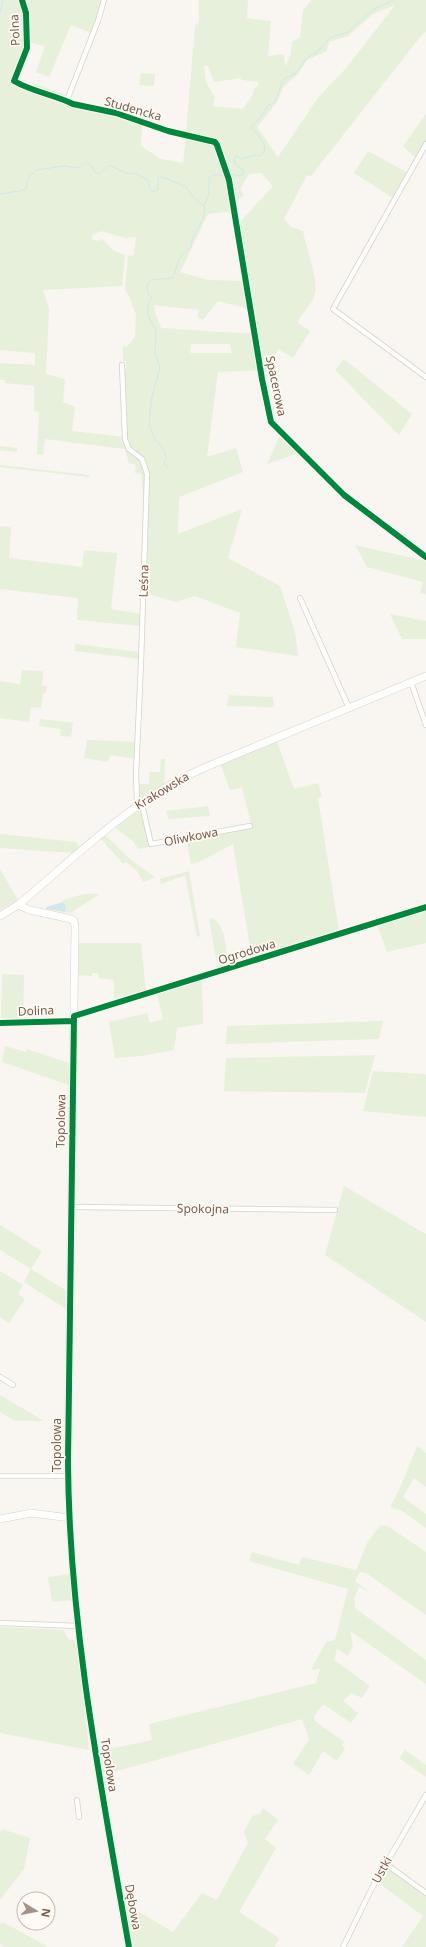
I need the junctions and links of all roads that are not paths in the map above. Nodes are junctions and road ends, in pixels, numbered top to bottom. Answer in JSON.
{"nodes":[{"id":1,"x":22,"y":0,"type":"edge"},
{"id":2,"x":104,"y":0,"type":"edge"},
{"id":3,"x":14,"y":81,"type":"joint"},
{"id":4,"x":67,"y":100,"type":"junction"},
{"id":5,"x":426,"y":144,"type":"edge"},
{"id":6,"x":227,"y":175,"type":"joint"},
{"id":7,"x":122,"y":365,"type":"dead end"},
{"id":8,"x":426,"y":376,"type":"edge"},
{"id":9,"x":426,"y":557,"type":"edge"},
{"id":10,"x":300,"y":598,"type":"dead end"},
{"id":11,"x":426,"y":676,"type":"edge"},
{"id":12,"x":411,"y":682,"type":"junction"},
{"id":13,"x":349,"y":708,"type":"junction"},
{"id":14,"x":426,"y":725,"type":"edge"},
{"id":15,"x":139,"y":804,"type":"junction"},
{"id":16,"x":250,"y":826,"type":"dead end"},
{"id":17,"x":18,"y":905,"type":"junction"},
{"id":18,"x":426,"y":907,"type":"edge"},
{"id":19,"x":0,"y":916,"type":"edge"},
{"id":20,"x":74,"y":1018,"type":"junction"},
{"id":21,"x":0,"y":1023,"type":"edge"},
{"id":22,"x":71,"y":1207,"type":"junction"},
{"id":23,"x":335,"y":1210,"type":"dead end"},
{"id":24,"x":0,"y":1377,"type":"edge"},
{"id":25,"x":13,"y":1385,"type":"dead end"},
{"id":26,"x":0,"y":1476,"type":"edge"},
{"id":27,"x":68,"y":1476,"type":"junction"},
{"id":28,"x":70,"y":1518,"type":"junction"},
{"id":29,"x":0,"y":1519,"type":"edge"},
{"id":30,"x":0,"y":1624,"type":"edge"},
{"id":31,"x":79,"y":1626,"type":"junction"},
{"id":32,"x":426,"y":1795,"type":"edge"},
{"id":33,"x":77,"y":1800,"type":"dead end"},
{"id":34,"x":79,"y":1817,"type":"dead end"},
{"id":35,"x":386,"y":1864,"type":"junction"},
{"id":36,"x":116,"y":1870,"type":"joint"},
{"id":37,"x":426,"y":1893,"type":"edge"},
{"id":38,"x":129,"y":1947,"type":"edge"},
{"id":39,"x":343,"y":1947,"type":"edge"}],
"edges":[{"from":1,"to":3,"type":"street","name":"Polna"},
{"from":2,"to":4,"type":"street"},
{"from":3,"to":4,"type":"street","name":"Studencka"},
{"from":4,"to":6,"type":"street","name":"Studencka"},
{"from":5,"to":8,"type":"street"},
{"from":6,"to":9,"type":"street","name":"Spacerowa"},
{"from":7,"to":15,"type":"street","name":"Leśna"},
{"from":10,"to":13,"type":"street"},
{"from":11,"to":12,"type":"street","name":"Krakowska"},
{"from":12,"to":13,"type":"street","name":"Krakowska"},
{"from":12,"to":14,"type":"street"},
{"from":13,"to":15,"type":"street","name":"Krakowska"},
{"from":15,"to":16,"type":"street","name":"Oliwkowa"},
{"from":15,"to":17,"type":"street","name":"Krakowska"},
{"from":17,"to":19,"type":"street","name":"Krakowska"},
{"from":17,"to":20,"type":"street","name":"Topolowa"},
{"from":18,"to":20,"type":"street","name":"Ogrodowa"},
{"from":20,"to":21,"type":"street","name":"Dolina"},
{"from":20,"to":22,"type":"street","name":"Topolowa"},
{"from":22,"to":23,"type":"street","name":"Spokojna"},
{"from":22,"to":27,"type":"street","name":"Topolowa"},
{"from":24,"to":25,"type":"street"},
{"from":26,"to":27,"type":"street"},
{"from":27,"to":28,"type":"street","name":"Topolowa"},
{"from":28,"to":29,"type":"street"},
{"from":28,"to":31,"type":"street","name":"Topolowa"},
{"from":30,"to":31,"type":"street"},
{"from":31,"to":36,"type":"street","name":"Topolowa"},
{"from":32,"to":35,"type":"street","name":"Ustki"},
{"from":33,"to":34,"type":"street"},
{"from":35,"to":37,"type":"street"},
{"from":35,"to":39,"type":"street","name":"Ustki"},
{"from":36,"to":38,"type":"street","name":"Dębowa"}]}
